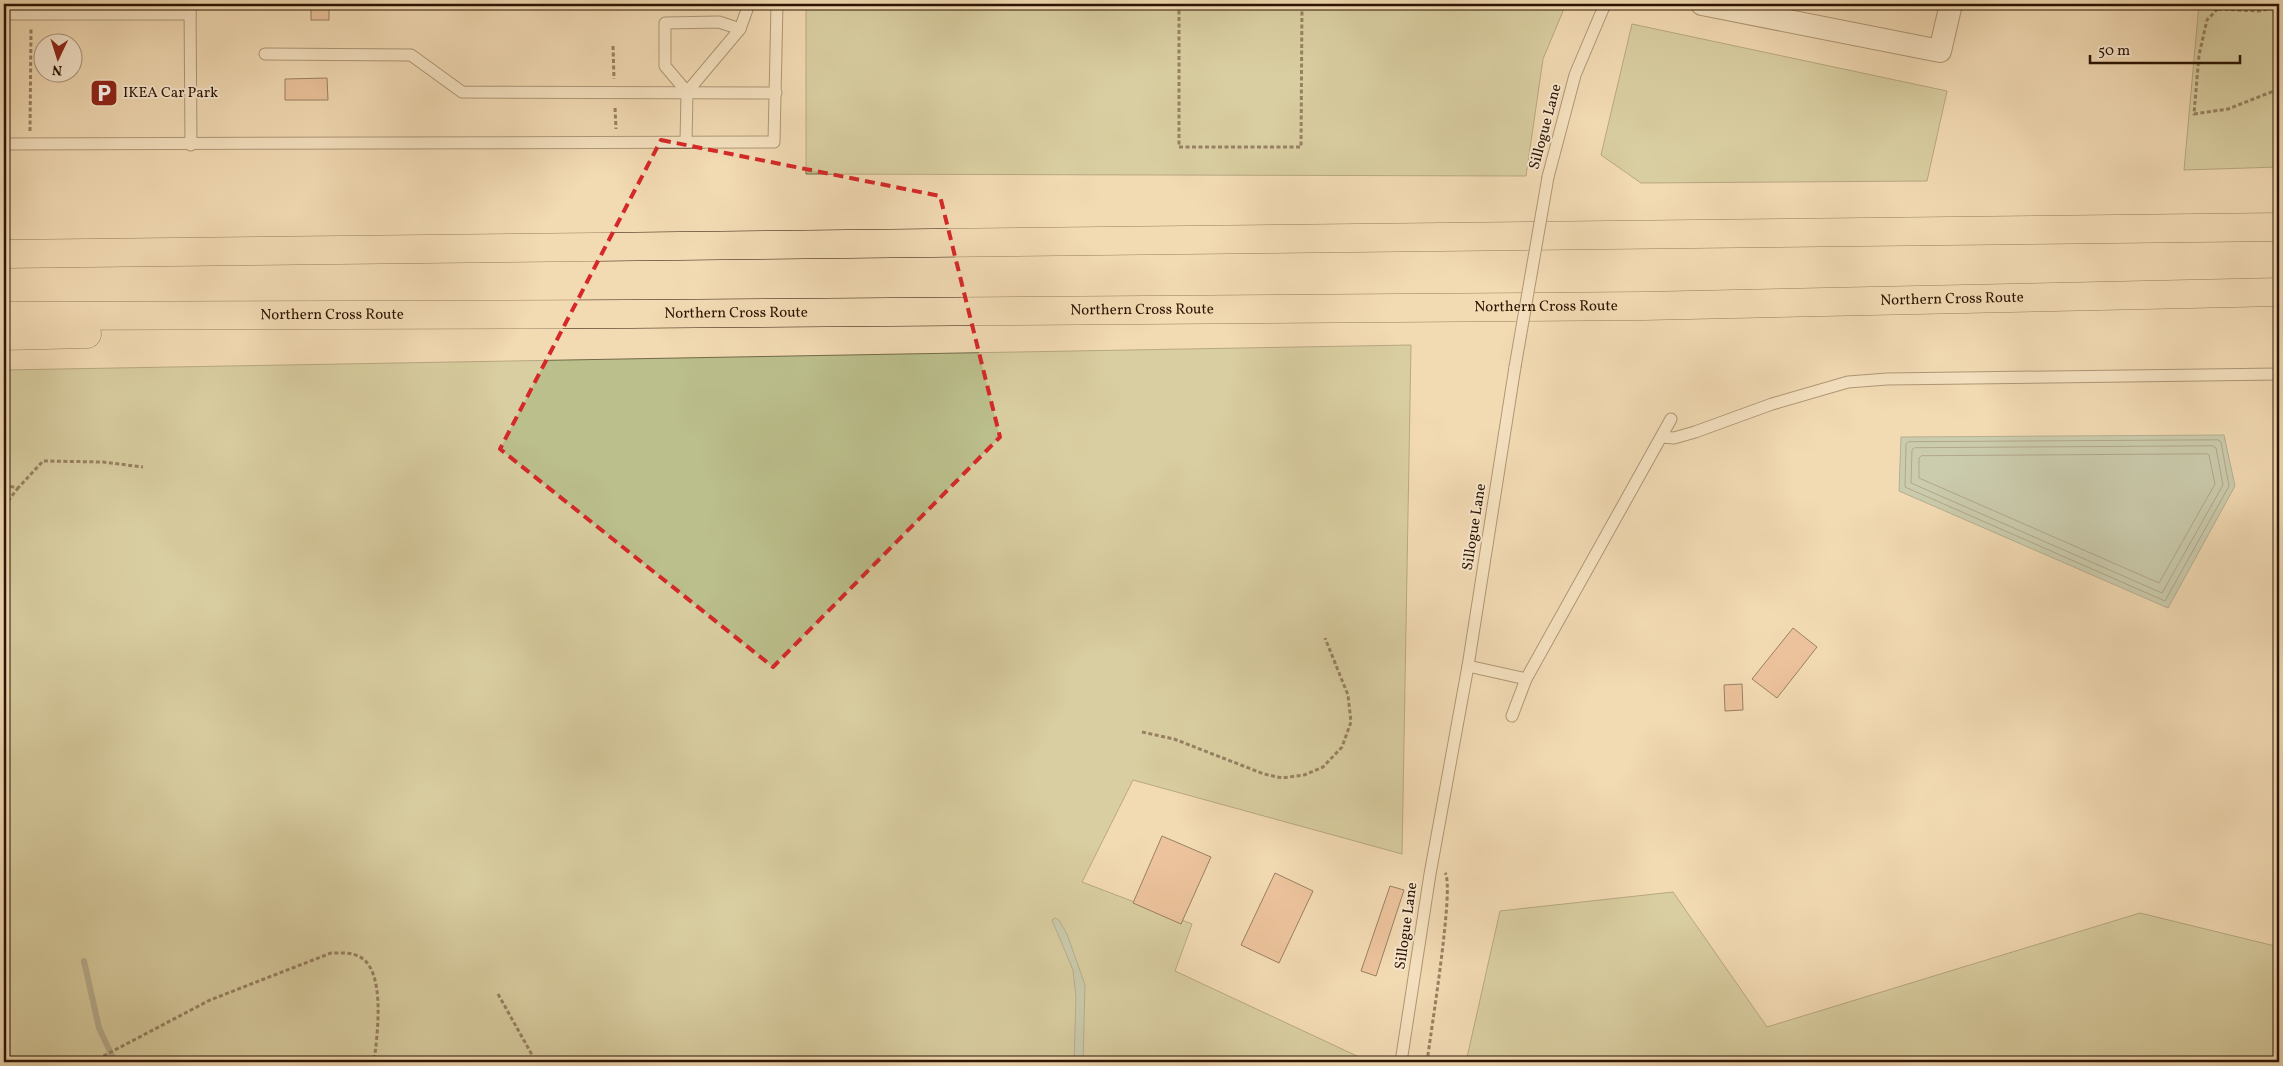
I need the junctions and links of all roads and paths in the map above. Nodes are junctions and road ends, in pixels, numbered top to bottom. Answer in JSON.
{"nodes":[{"id":1,"x":749,"y":4,"type":"edge"},
{"id":2,"x":777,"y":4,"type":"edge"},
{"id":3,"x":1179,"y":4,"type":"edge"},
{"id":4,"x":1302,"y":4,"type":"edge"},
{"id":5,"x":1606,"y":4,"type":"edge"},
{"id":6,"x":1702,"y":4,"type":"edge"},
{"id":7,"x":1951,"y":4,"type":"edge"},
{"id":8,"x":2222,"y":4,"type":"edge"},
{"id":9,"x":2279,"y":7,"type":"edge"},
{"id":10,"x":190,"y":9,"type":"edge"},
{"id":11,"x":2217,"y":9,"type":"junction"},
{"id":12,"x":4,"y":14,"type":"edge"},
{"id":13,"x":31,"y":14,"type":"junction"},
{"id":14,"x":740,"y":29,"type":"junction"},
{"id":15,"x":265,"y":54,"type":"dead end"},
{"id":16,"x":2279,"y":89,"type":"edge"},
{"id":17,"x":687,"y":92,"type":"junction"},
{"id":18,"x":776,"y":92,"type":"junction"},
{"id":19,"x":686,"y":142,"type":"junction"},
{"id":20,"x":4,"y":144,"type":"edge"},
{"id":21,"x":30,"y":144,"type":"junction"},
{"id":22,"x":191,"y":145,"type":"junction"},
{"id":23,"x":2279,"y":227,"type":"edge"},
{"id":24,"x":4,"y":254,"type":"edge"},
{"id":25,"x":2279,"y":292,"type":"edge"},
{"id":26,"x":630,"y":314,"type":"junction"},
{"id":27,"x":4,"y":316,"type":"edge"},
{"id":28,"x":4,"y":336,"type":"edge"},
{"id":29,"x":2279,"y":374,"type":"edge"},
{"id":30,"x":1671,"y":418,"type":"dead end"},
{"id":31,"x":1662,"y":437,"type":"junction"},
{"id":32,"x":144,"y":467,"type":"dead end"},
{"id":33,"x":4,"y":485,"type":"edge"},
{"id":34,"x":18,"y":488,"type":"junction"},
{"id":35,"x":4,"y":506,"type":"edge"},
{"id":36,"x":1325,"y":638,"type":"dead end"},
{"id":37,"x":1468,"y":666,"type":"junction"},
{"id":38,"x":1526,"y":679,"type":"junction"},
{"id":39,"x":1512,"y":716,"type":"dead end"},
{"id":40,"x":1142,"y":732,"type":"dead end"},
{"id":41,"x":1442,"y":871,"type":"dead end"},
{"id":42,"x":498,"y":994,"type":"dead end"},
{"id":43,"x":92,"y":1062,"type":"edge"},
{"id":44,"x":374,"y":1062,"type":"edge"},
{"id":45,"x":536,"y":1062,"type":"edge"},
{"id":46,"x":1401,"y":1062,"type":"edge"},
{"id":47,"x":1426,"y":1062,"type":"edge"}],
"edges":[{"from":1,"to":14,"type":"lane"},
{"from":2,"to":18,"type":"lane"},
{"from":3,"to":4,"type":"path"},
{"from":5,"to":37,"type":"lane","name":"Sillogue Lane","bridge":true},
{"from":6,"to":7,"type":"street"},
{"from":8,"to":11,"type":"path"},
{"from":9,"to":11,"type":"path"},
{"from":10,"to":13,"type":"lane"},
{"from":10,"to":22,"type":"lane"},
{"from":11,"to":16,"type":"path"},
{"from":12,"to":13,"type":"lane"},
{"from":13,"to":21,"type":"path"},
{"from":14,"to":17,"type":"lane"},
{"from":14,"to":17,"type":"lane"},
{"from":15,"to":17,"type":"lane"},
{"from":17,"to":18,"type":"lane"},
{"from":17,"to":19,"type":"lane"},
{"from":18,"to":19,"type":"lane"},
{"from":19,"to":22,"type":"lane"},
{"from":20,"to":21,"type":"lane"},
{"from":21,"to":22,"type":"lane"},
{"from":23,"to":24,"type":"highway"},
{"from":25,"to":26,"type":"highway","name":"Northern Cross Route"},
{"from":26,"to":27,"type":"highway","name":"Northern Cross Route"},
{"from":26,"to":28,"type":"highway"},
{"from":29,"to":31,"type":"lane"},
{"from":30,"to":31,"type":"lane"},
{"from":31,"to":38,"type":"lane"},
{"from":32,"to":34,"type":"path"},
{"from":33,"to":34,"type":"path"},
{"from":34,"to":35,"type":"path"},
{"from":36,"to":40,"type":"path"},
{"from":37,"to":38,"type":"lane"},
{"from":37,"to":46,"type":"lane","name":"Sillogue Lane"},
{"from":38,"to":39,"type":"lane"},
{"from":41,"to":47,"type":"path"},
{"from":42,"to":45,"type":"path"},
{"from":43,"to":44,"type":"path"}]}
